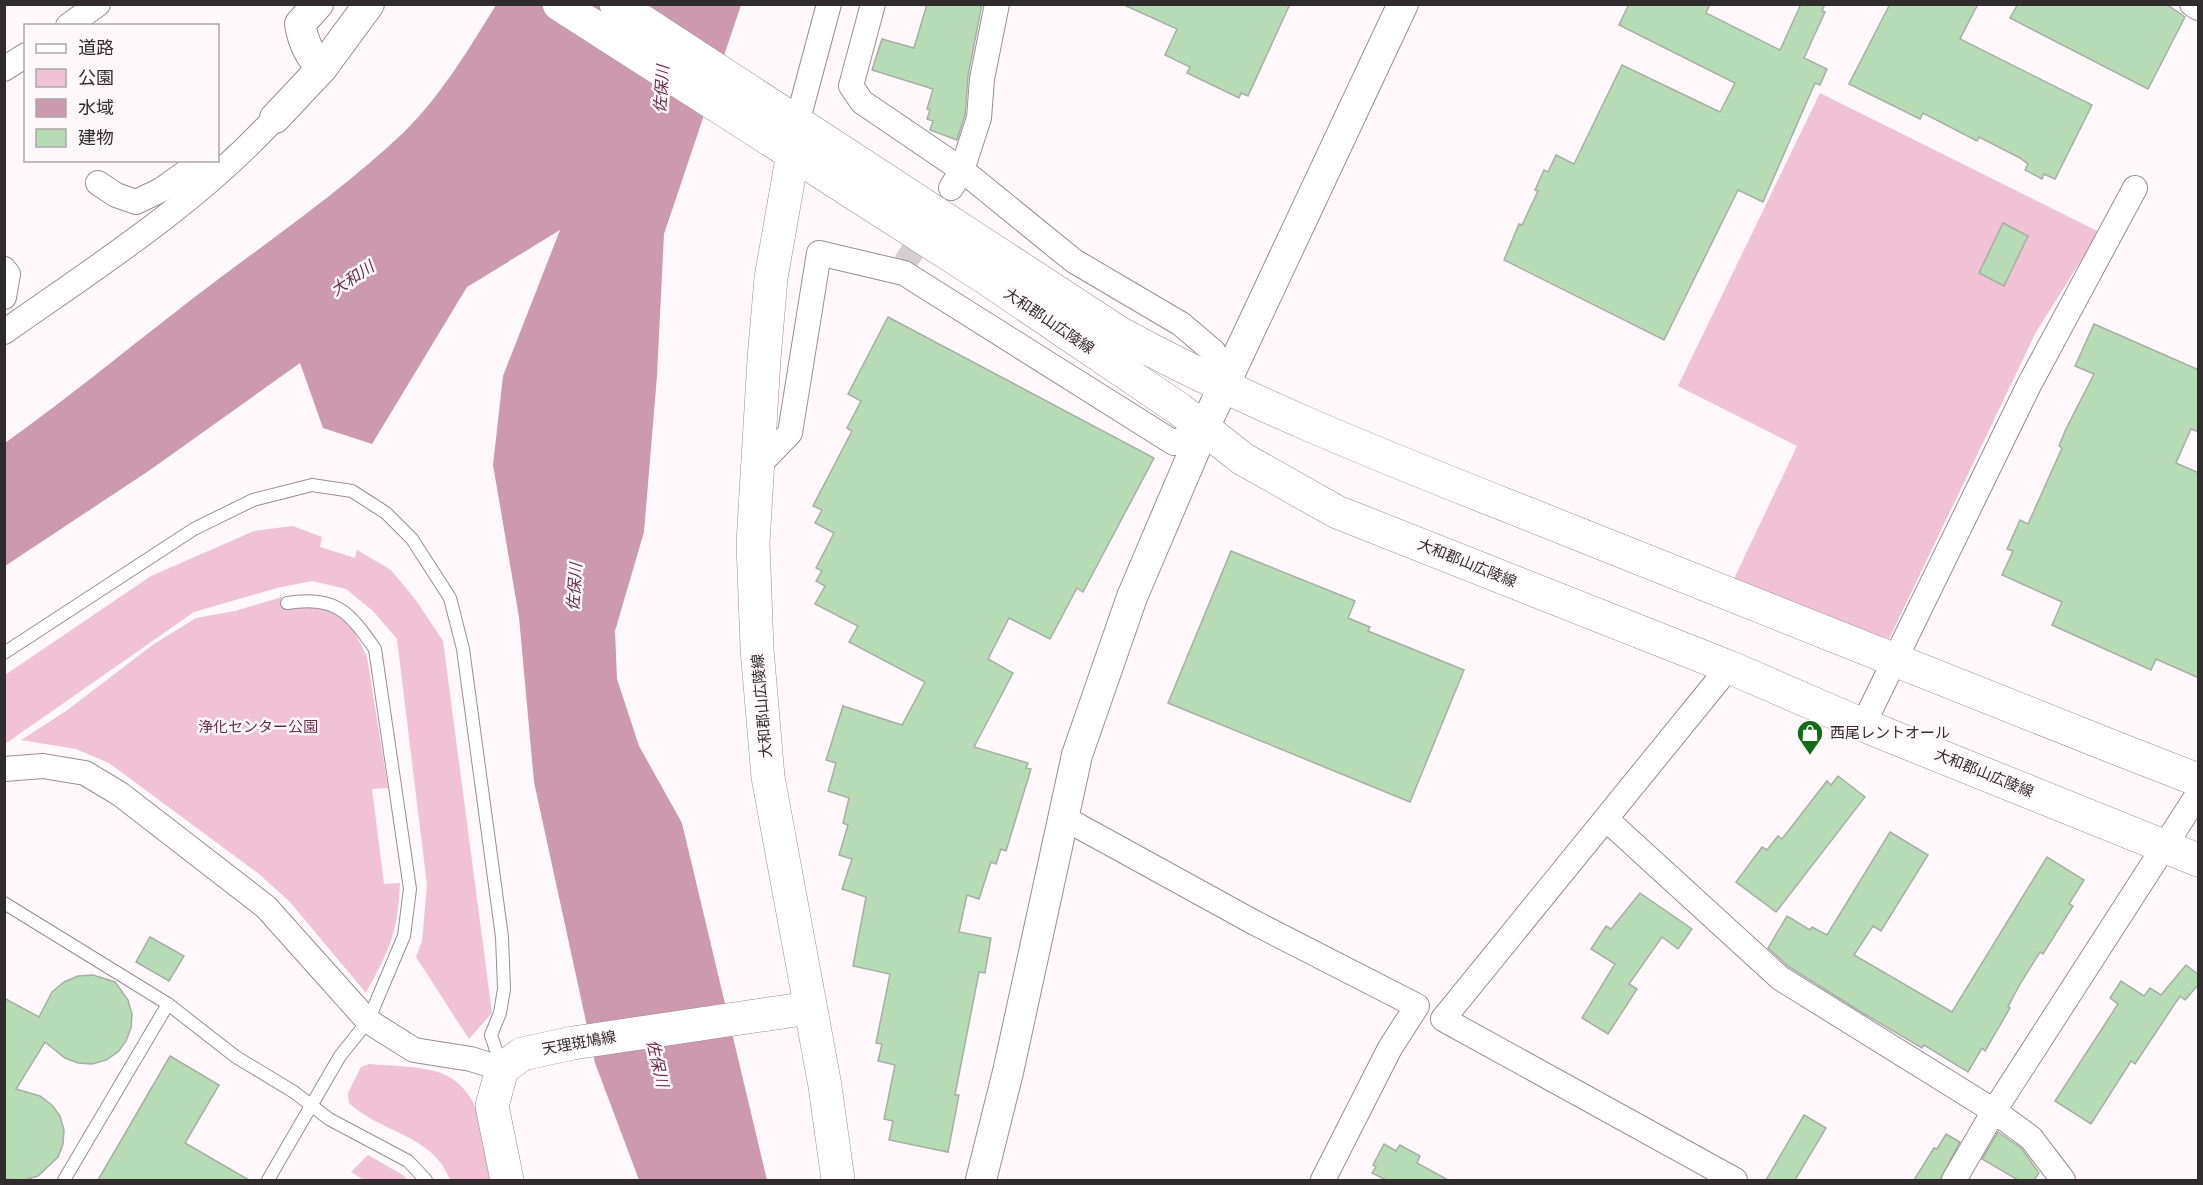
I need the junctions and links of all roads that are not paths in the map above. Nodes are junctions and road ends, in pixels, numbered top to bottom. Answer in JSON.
{"nodes":[{"id":1,"x":98,"y":4,"type":"edge"},
{"id":2,"x":318,"y":4,"type":"edge"},
{"id":3,"x":369,"y":4,"type":"edge"},
{"id":4,"x":559,"y":4,"type":"edge"},
{"id":5,"x":616,"y":4,"type":"edge"},
{"id":6,"x":829,"y":4,"type":"edge"},
{"id":7,"x":873,"y":4,"type":"edge"},
{"id":8,"x":997,"y":4,"type":"edge"},
{"id":9,"x":1403,"y":4,"type":"edge"},
{"id":10,"x":2192,"y":4,"type":"edge"},
{"id":11,"x":2199,"y":8,"type":"edge"},
{"id":12,"x":71,"y":24,"type":"edge"},
{"id":13,"x":24,"y":56,"type":"edge"},
{"id":14,"x":322,"y":68,"type":"junction"},
{"id":15,"x":4,"y":69,"type":"edge"},
{"id":16,"x":275,"y":118,"type":"junction"},
{"id":17,"x":774,"y":119,"type":"junction"},
{"id":18,"x":219,"y":149,"type":"edge"},
{"id":19,"x":794,"y":156,"type":"junction"},
{"id":20,"x":200,"y":162,"type":"edge"},
{"id":21,"x":957,"y":179,"type":"junction"},
{"id":22,"x":98,"y":183,"type":"dead end"},
{"id":23,"x":2135,"y":188,"type":"dead end"},
{"id":24,"x":4,"y":269,"type":"edge"},
{"id":25,"x":4,"y":297,"type":"edge"},
{"id":26,"x":4,"y":332,"type":"edge"},
{"id":27,"x":1224,"y":387,"type":"junction"},
{"id":28,"x":1204,"y":428,"type":"junction"},
{"id":29,"x":758,"y":466,"type":"junction"},
{"id":30,"x":287,"y":603,"type":"dead end"},
{"id":31,"x":4,"y":653,"type":"edge"},
{"id":32,"x":1894,"y":662,"type":"junction"},
{"id":33,"x":1729,"y":667,"type":"junction"},
{"id":34,"x":1863,"y":725,"type":"junction"},
{"id":35,"x":4,"y":769,"type":"edge"},
{"id":36,"x":2199,"y":780,"type":"edge"},
{"id":37,"x":2199,"y":794,"type":"edge"},
{"id":38,"x":1064,"y":818,"type":"junction"},
{"id":39,"x":1606,"y":819,"type":"junction"},
{"id":40,"x":2164,"y":846,"type":"junction"},
{"id":41,"x":2199,"y":860,"type":"edge"},
{"id":42,"x":4,"y":903,"type":"edge"},
{"id":43,"x":168,"y":1004,"type":"junction"},
{"id":44,"x":809,"y":1008,"type":"junction"},
{"id":45,"x":368,"y":1021,"type":"junction"},
{"id":46,"x":502,"y":1070,"type":"junction"},
{"id":47,"x":312,"y":1106,"type":"junction"},
{"id":48,"x":1994,"y":1111,"type":"junction"},
{"id":49,"x":64,"y":1180,"type":"edge"},
{"id":50,"x":268,"y":1180,"type":"edge"},
{"id":51,"x":426,"y":1180,"type":"edge"},
{"id":52,"x":507,"y":1180,"type":"edge"},
{"id":53,"x":838,"y":1180,"type":"edge"},
{"id":54,"x":981,"y":1180,"type":"edge"},
{"id":55,"x":1323,"y":1180,"type":"edge"},
{"id":56,"x":1735,"y":1180,"type":"edge"},
{"id":57,"x":1954,"y":1180,"type":"edge"},
{"id":58,"x":2063,"y":1180,"type":"edge"}],
"edges":[{"from":1,"to":12,"type":"street"},
{"from":2,"to":14,"type":"street"},
{"from":3,"to":14,"type":"street"},
{"from":4,"to":17,"type":"main road","name":"大和郡山広陵線"},
{"from":5,"to":17,"type":"main road","name":"大和郡山広陵線"},
{"from":6,"to":17,"type":"street"},
{"from":7,"to":21,"type":"street"},
{"from":8,"to":21,"type":"street"},
{"from":9,"to":27,"type":"street"},
{"from":10,"to":11,"type":"street"},
{"from":13,"to":15,"type":"street"},
{"from":14,"to":16,"type":"street"},
{"from":16,"to":18,"type":"street"},
{"from":16,"to":26,"type":"street"},
{"from":17,"to":19,"type":"main road","name":"大和郡山広陵線"},
{"from":17,"to":19,"type":"main road","name":"大和郡山広陵線"},
{"from":17,"to":27,"type":"main road","name":"大和郡山広陵線"},
{"from":19,"to":28,"type":"main road","name":"大和郡山広陵線"},
{"from":19,"to":29,"type":"main road","name":"大和郡山広陵線"},
{"from":20,"to":22,"type":"street"},
{"from":21,"to":27,"type":"street"},
{"from":23,"to":32,"type":"street"},
{"from":24,"to":25,"type":"street"},
{"from":27,"to":28,"type":"street"},
{"from":27,"to":32,"type":"main road","name":"大和郡山広陵線"},
{"from":28,"to":29,"type":"street"},
{"from":28,"to":33,"type":"main road","name":"大和郡山広陵線"},
{"from":28,"to":38,"type":"street"},
{"from":29,"to":44,"type":"main road","name":"大和郡山広陵線"},
{"from":30,"to":45,"type":"lane"},
{"from":31,"to":46,"type":"lane"},
{"from":32,"to":34,"type":"street"},
{"from":32,"to":36,"type":"main road","name":"大和郡山広陵線"},
{"from":33,"to":34,"type":"main road","name":"大和郡山広陵線"},
{"from":33,"to":39,"type":"street"},
{"from":34,"to":40,"type":"main road","name":"大和郡山広陵線"},
{"from":35,"to":45,"type":"street"},
{"from":37,"to":40,"type":"street"},
{"from":38,"to":54,"type":"street"},
{"from":38,"to":55,"type":"street"},
{"from":39,"to":48,"type":"street"},
{"from":39,"to":56,"type":"street"},
{"from":40,"to":41,"type":"main road","name":"大和郡山広陵線"},
{"from":40,"to":48,"type":"street"},
{"from":42,"to":43,"type":"lane"},
{"from":43,"to":47,"type":"lane"},
{"from":43,"to":49,"type":"lane"},
{"from":44,"to":46,"type":"main road","name":"天理斑鳩線"},
{"from":44,"to":53,"type":"main road","name":"大和郡山広陵線"},
{"from":45,"to":46,"type":"street"},
{"from":45,"to":47,"type":"lane"},
{"from":46,"to":52,"type":"main road"},
{"from":47,"to":50,"type":"lane"},
{"from":47,"to":51,"type":"lane"},
{"from":48,"to":57,"type":"street"},
{"from":48,"to":58,"type":"street"}]}
